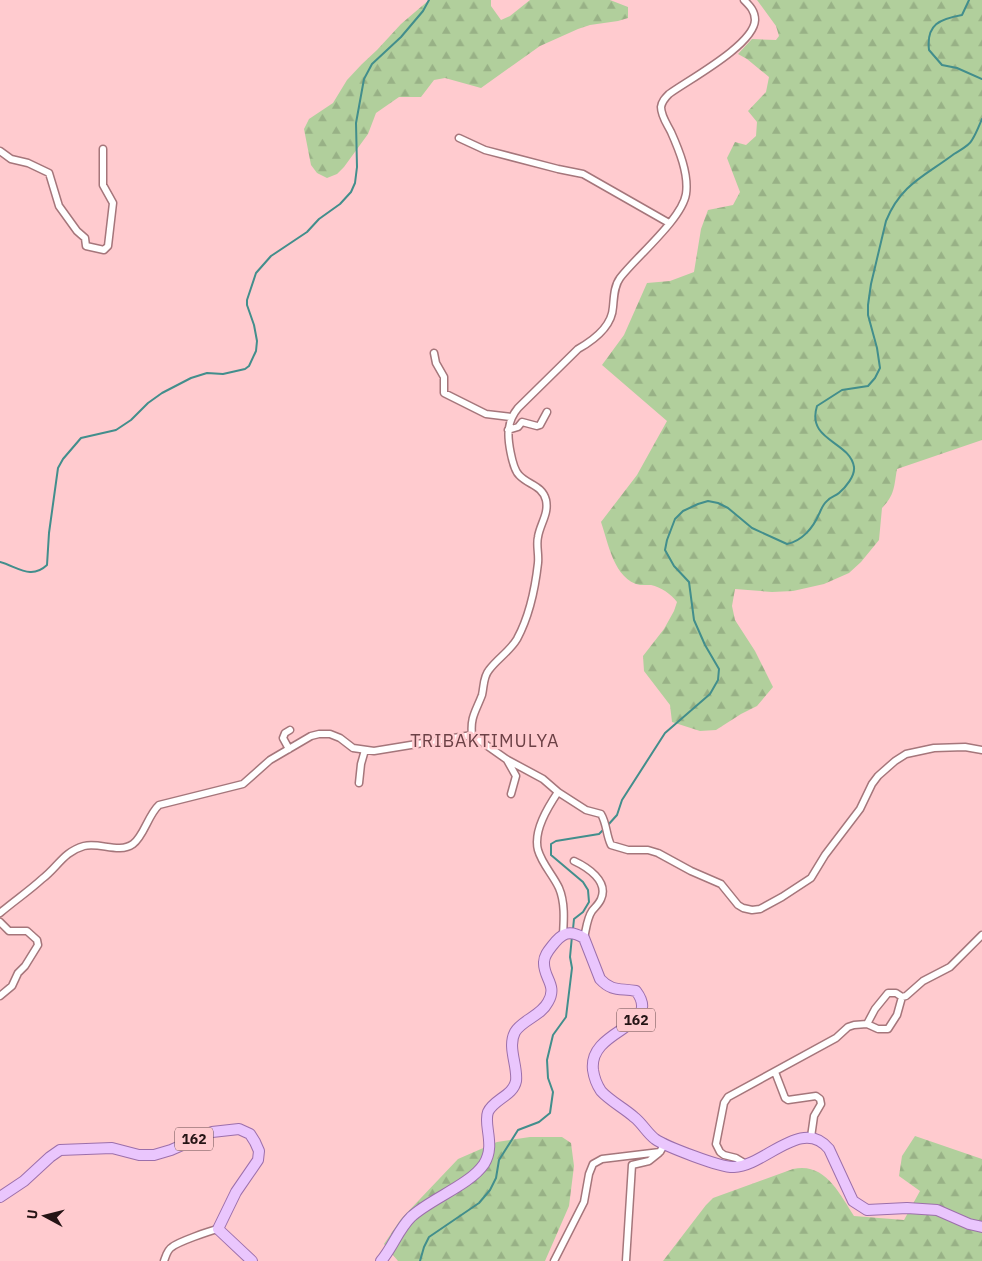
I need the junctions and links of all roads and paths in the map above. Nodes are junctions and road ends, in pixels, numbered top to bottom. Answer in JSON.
{"nodes":[{"id":1,"x":744,"y":0,"type":"edge"},
{"id":2,"x":459,"y":138,"type":"dead end"},
{"id":3,"x":103,"y":149,"type":"dead end"},
{"id":4,"x":0,"y":151,"type":"edge"},
{"id":5,"x":669,"y":223,"type":"junction"},
{"id":6,"x":434,"y":353,"type":"dead end"},
{"id":7,"x":547,"y":412,"type":"dead end"},
{"id":8,"x":511,"y":418,"type":"junction"},
{"id":9,"x":508,"y":430,"type":"junction"},
{"id":10,"x":290,"y":730,"type":"dead end"},
{"id":11,"x":472,"y":735,"type":"junction"},
{"id":12,"x":289,"y":749,"type":"junction"},
{"id":13,"x":365,"y":750,"type":"junction"},
{"id":14,"x":982,"y":750,"type":"edge"},
{"id":15,"x":506,"y":759,"type":"junction"},
{"id":16,"x":359,"y":783,"type":"dead end"},
{"id":17,"x":558,"y":792,"type":"junction"},
{"id":18,"x":511,"y":794,"type":"dead end"},
{"id":19,"x":574,"y":861,"type":"dead end"},
{"id":20,"x":0,"y":913,"type":"edge"},
{"id":21,"x":0,"y":922,"type":"edge"},
{"id":22,"x":563,"y":935,"type":"junction"},
{"id":23,"x":982,"y":935,"type":"edge"},
{"id":24,"x":584,"y":938,"type":"junction"},
{"id":25,"x":0,"y":996,"type":"edge"},
{"id":26,"x":902,"y":997,"type":"junction"},
{"id":27,"x":867,"y":1024,"type":"junction"},
{"id":28,"x":775,"y":1072,"type":"junction"},
{"id":29,"x":811,"y":1137,"type":"junction"},
{"id":30,"x":662,"y":1147,"type":"junction"},
{"id":31,"x":746,"y":1164,"type":"junction"},
{"id":32,"x":0,"y":1197,"type":"edge"},
{"id":33,"x":982,"y":1227,"type":"edge"},
{"id":34,"x":218,"y":1229,"type":"junction"},
{"id":35,"x":164,"y":1261,"type":"edge"},
{"id":36,"x":252,"y":1261,"type":"edge"},
{"id":37,"x":381,"y":1261,"type":"edge"},
{"id":38,"x":554,"y":1261,"type":"edge"},
{"id":39,"x":626,"y":1261,"type":"edge"}],
"edges":[{"from":1,"to":5,"type":"street"},
{"from":2,"to":5,"type":"street"},
{"from":3,"to":4,"type":"street"},
{"from":5,"to":8,"type":"street"},
{"from":6,"to":8,"type":"street"},
{"from":7,"to":9,"type":"street"},
{"from":8,"to":9,"type":"street"},
{"from":9,"to":11,"type":"street"},
{"from":10,"to":12,"type":"street"},
{"from":11,"to":13,"type":"street"},
{"from":11,"to":15,"type":"street"},
{"from":12,"to":13,"type":"street"},
{"from":12,"to":20,"type":"street"},
{"from":13,"to":16,"type":"street"},
{"from":14,"to":17,"type":"street"},
{"from":15,"to":17,"type":"street"},
{"from":15,"to":18,"type":"street"},
{"from":17,"to":22,"type":"street"},
{"from":19,"to":24,"type":"street"},
{"from":21,"to":25,"type":"street"},
{"from":22,"to":24,"type":"main road"},
{"from":22,"to":37,"type":"main road"},
{"from":23,"to":26,"type":"street"},
{"from":24,"to":30,"type":"main road","number":"162"},
{"from":26,"to":27,"type":"street"},
{"from":26,"to":27,"type":"street"},
{"from":27,"to":28,"type":"street"},
{"from":28,"to":29,"type":"street"},
{"from":28,"to":31,"type":"street"},
{"from":29,"to":31,"type":"main road","number":"162"},
{"from":29,"to":33,"type":"main road"},
{"from":30,"to":31,"type":"main road","number":"162"},
{"from":30,"to":38,"type":"street"},
{"from":30,"to":39,"type":"street"},
{"from":32,"to":34,"type":"main road","number":"162"},
{"from":34,"to":35,"type":"street"},
{"from":34,"to":36,"type":"main road"}]}
